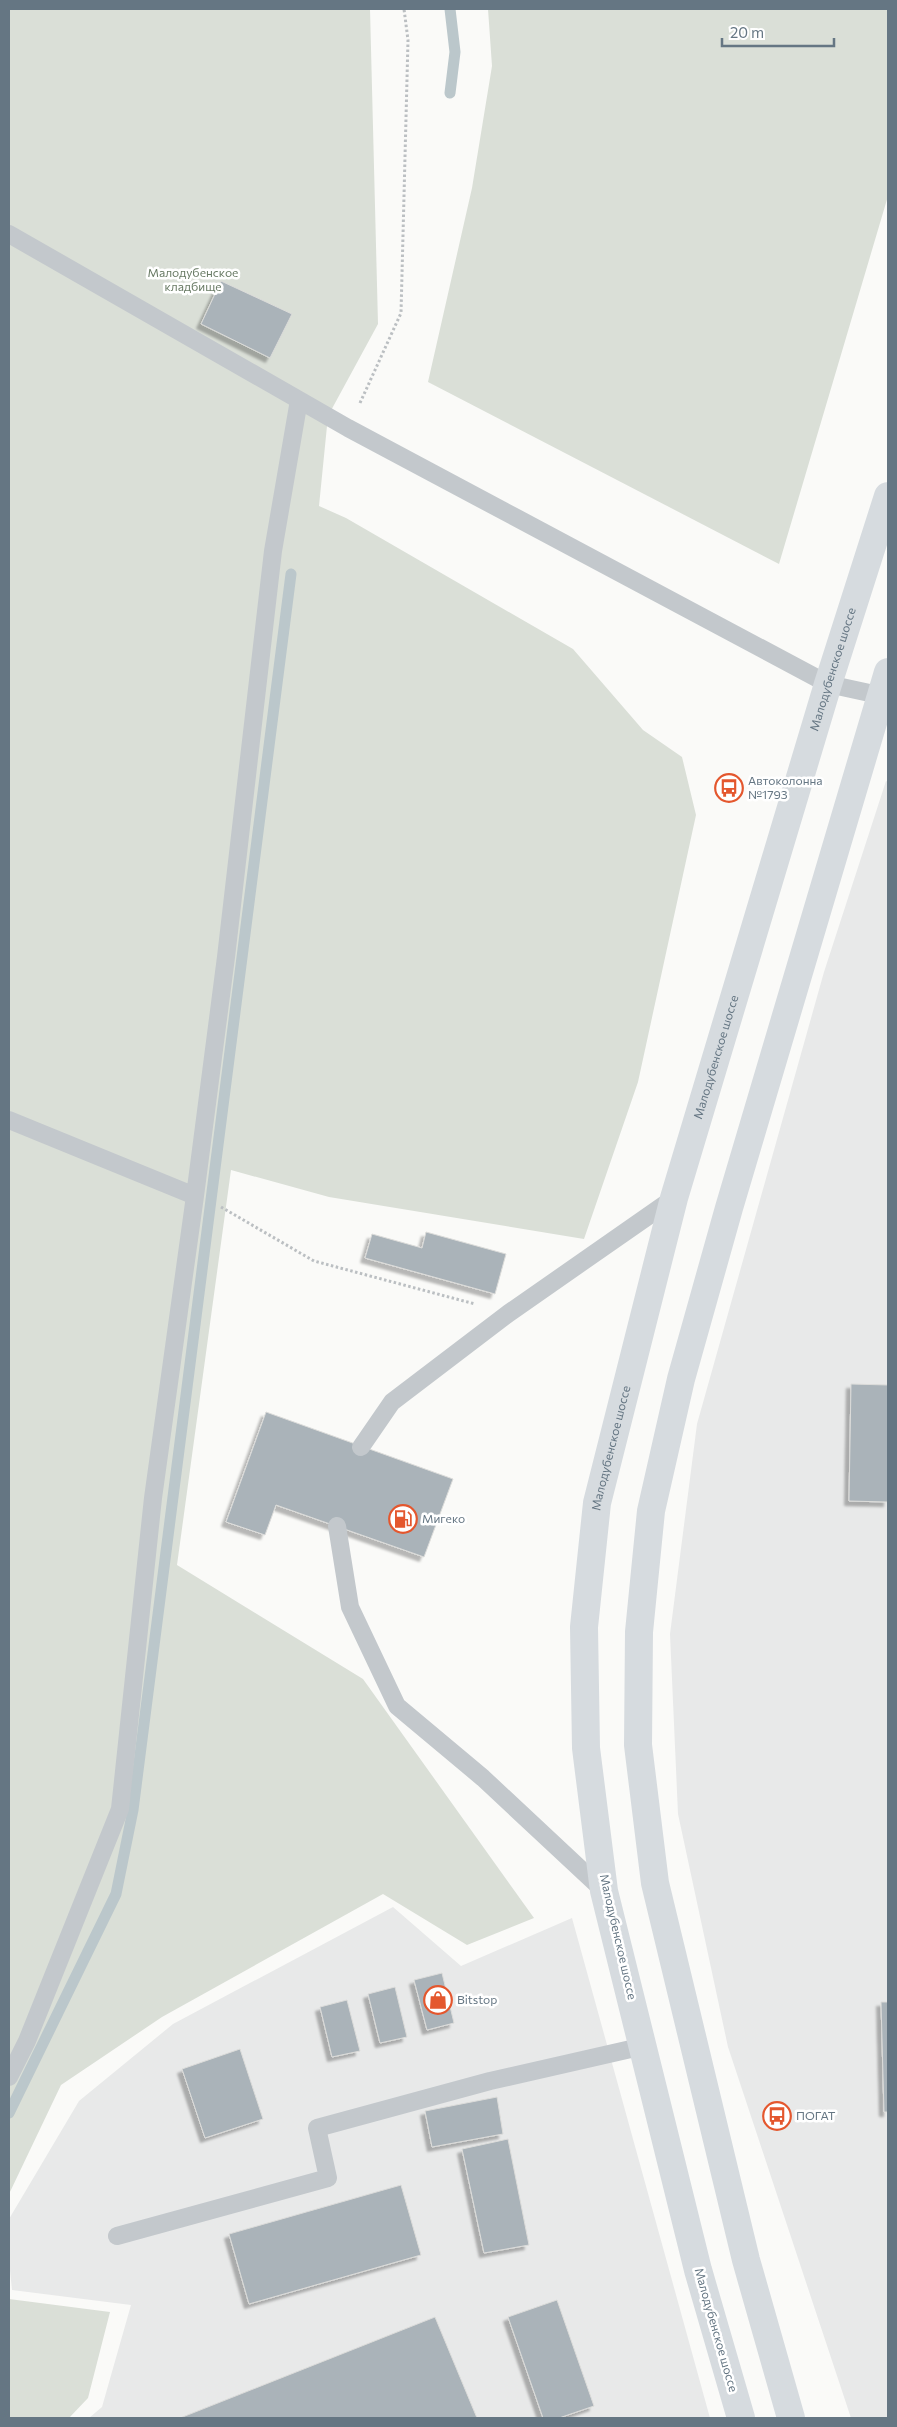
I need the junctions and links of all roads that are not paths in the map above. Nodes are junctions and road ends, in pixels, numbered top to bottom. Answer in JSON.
{"nodes":[{"id":1,"x":9,"y":234,"type":"edge"},
{"id":2,"x":299,"y":400,"type":"junction"},
{"id":3,"x":888,"y":496,"type":"edge"},
{"id":4,"x":828,"y":684,"type":"junction"},
{"id":5,"x":886,"y":688,"type":"edge"},
{"id":6,"x":9,"y":1120,"type":"edge"},
{"id":7,"x":195,"y":1196,"type":"junction"},
{"id":8,"x":674,"y":1198,"type":"junction"},
{"id":9,"x":361,"y":1447,"type":"dead end"},
{"id":10,"x":337,"y":1526,"type":"dead end"},
{"id":11,"x":604,"y":1891,"type":"junction"},
{"id":12,"x":644,"y":2046,"type":"junction"},
{"id":13,"x":9,"y":2077,"type":"edge"},
{"id":14,"x":116,"y":2236,"type":"dead end"},
{"id":15,"x":741,"y":2418,"type":"edge"},
{"id":16,"x":791,"y":2418,"type":"edge"}],
"edges":[{"from":1,"to":2,"type":"lane"},
{"from":2,"to":4,"type":"lane"},
{"from":2,"to":7,"type":"lane"},
{"from":3,"to":4,"type":"highway","name":"Малодубенское шоссе"},
{"from":4,"to":5,"type":"lane"},
{"from":4,"to":8,"type":"highway","name":"Малодубенское шоссе"},
{"from":5,"to":16,"type":"highway"},
{"from":6,"to":7,"type":"lane"},
{"from":7,"to":13,"type":"lane"},
{"from":8,"to":9,"type":"lane"},
{"from":8,"to":11,"type":"highway","name":"Малодубенское шоссе"},
{"from":10,"to":11,"type":"lane"},
{"from":11,"to":12,"type":"highway","name":"Малодубенское шоссе"},
{"from":12,"to":14,"type":"lane"},
{"from":12,"to":15,"type":"highway","name":"Малодубенское шоссе"}]}
